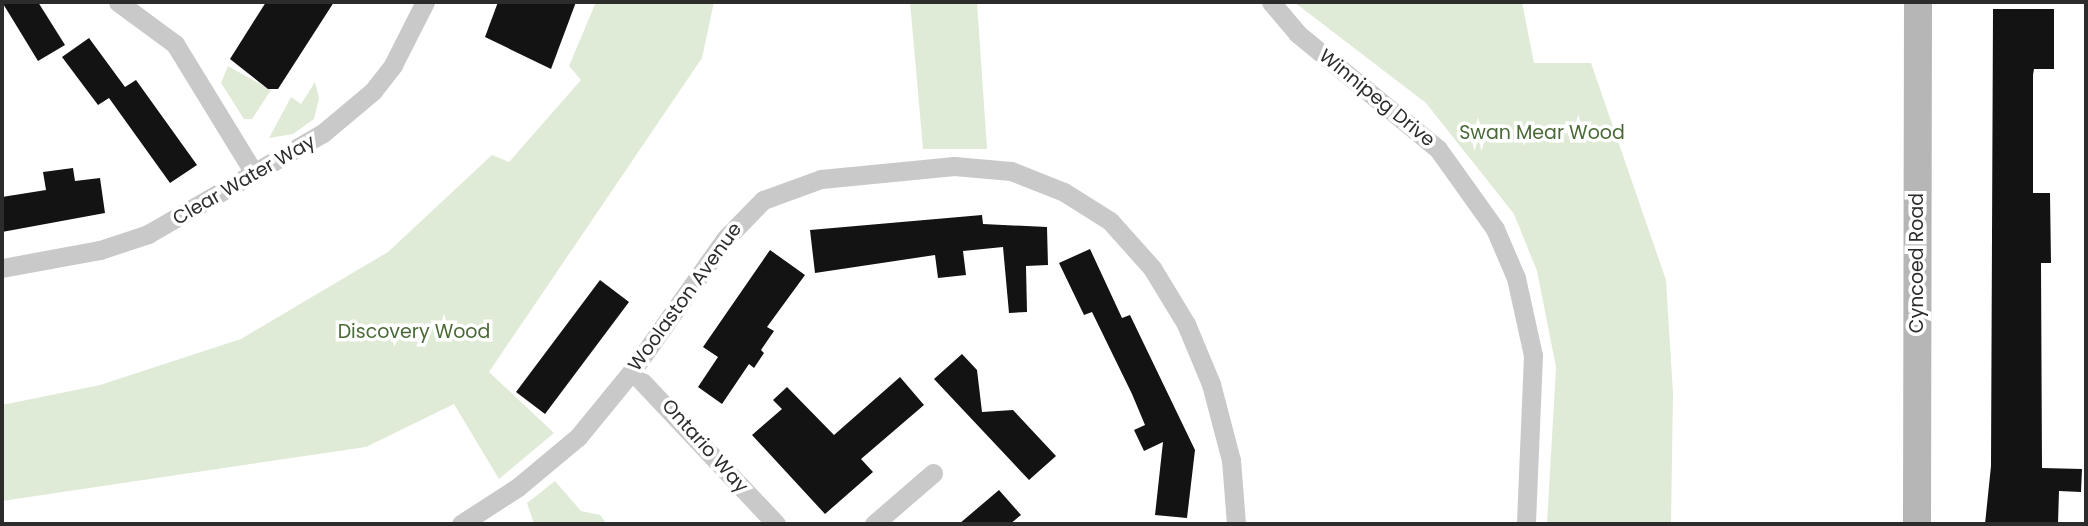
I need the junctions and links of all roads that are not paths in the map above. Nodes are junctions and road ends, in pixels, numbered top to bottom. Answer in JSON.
{"nodes":[{"id":1,"x":118,"y":2,"type":"edge"},
{"id":2,"x":425,"y":2,"type":"edge"},
{"id":3,"x":1270,"y":2,"type":"edge"},
{"id":4,"x":1918,"y":2,"type":"edge"},
{"id":5,"x":254,"y":173,"type":"junction"},
{"id":6,"x":2,"y":268,"type":"edge"},
{"id":7,"x":632,"y":371,"type":"junction"},
{"id":8,"x":933,"y":473,"type":"dead end"},
{"id":9,"x":461,"y":524,"type":"edge"},
{"id":10,"x":776,"y":524,"type":"edge"},
{"id":11,"x":874,"y":524,"type":"edge"},
{"id":12,"x":1236,"y":524,"type":"edge"},
{"id":13,"x":1526,"y":524,"type":"edge"},
{"id":14,"x":1917,"y":524,"type":"edge"}],
"edges":[{"from":1,"to":5,"type":"street"},
{"from":2,"to":5,"type":"street","name":"Clear Water Way"},
{"from":3,"to":13,"type":"street","name":"Winnipeg Drive"},
{"from":4,"to":14,"type":"street","name":"Cyncoed Road"},
{"from":5,"to":6,"type":"street","name":"Clear Water Way"},
{"from":7,"to":9,"type":"street","name":"Woolaston Avenue"},
{"from":7,"to":10,"type":"street","name":"Ontario Way"},
{"from":7,"to":12,"type":"street","name":"Woolaston Avenue"},
{"from":8,"to":11,"type":"street"}]}
